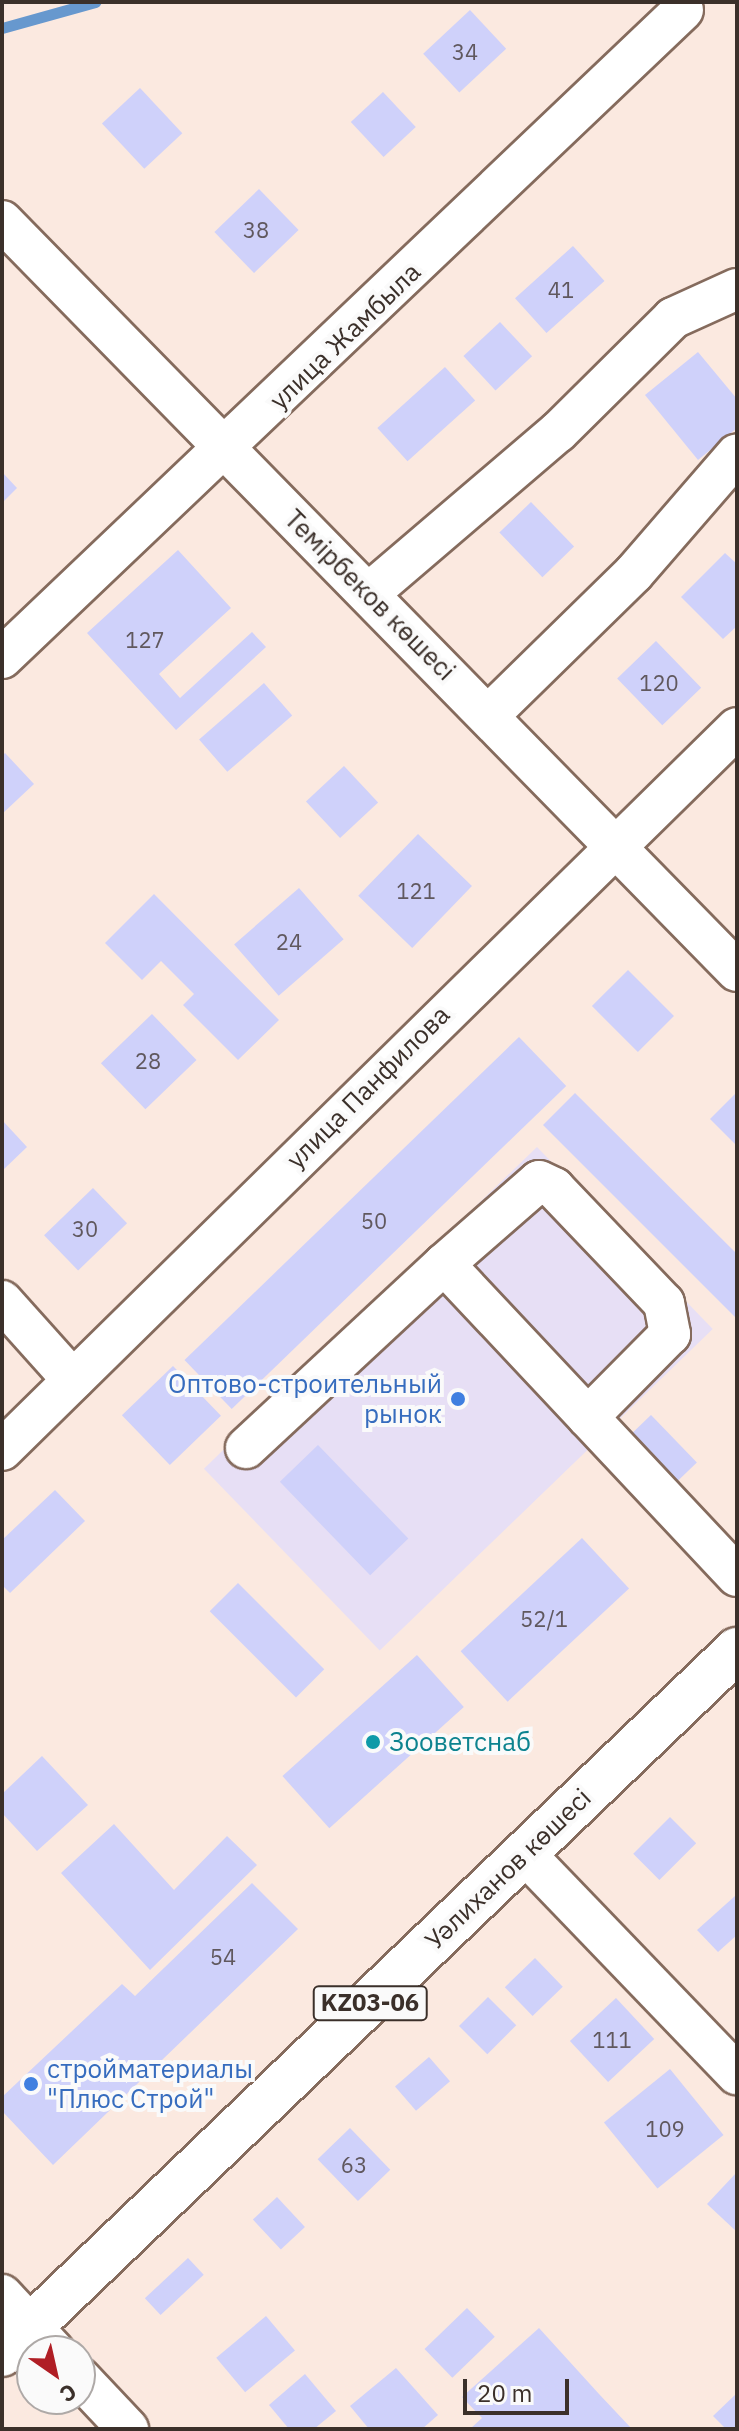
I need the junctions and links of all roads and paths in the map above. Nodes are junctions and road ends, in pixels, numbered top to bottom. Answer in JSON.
{"nodes":[{"id":1,"x":683,"y":10,"type":"dead end"},
{"id":2,"x":2,"y":221,"type":"edge"},
{"id":3,"x":737,"y":289,"type":"edge"},
{"id":4,"x":227,"y":450,"type":"junction"},
{"id":5,"x":737,"y":454,"type":"edge"},
{"id":6,"x":368,"y":594,"type":"junction"},
{"id":7,"x":2,"y":658,"type":"edge"},
{"id":8,"x":489,"y":715,"type":"junction"},
{"id":9,"x":737,"y":728,"type":"edge"},
{"id":10,"x":614,"y":844,"type":"junction"},
{"id":11,"x":737,"y":971,"type":"edge"},
{"id":12,"x":444,"y":1264,"type":"junction"},
{"id":13,"x":2,"y":1301,"type":"edge"},
{"id":14,"x":73,"y":1380,"type":"junction"},
{"id":15,"x":588,"y":1417,"type":"junction"},
{"id":16,"x":246,"y":1448,"type":"dead end"},
{"id":17,"x":2,"y":1450,"type":"edge"},
{"id":18,"x":737,"y":1576,"type":"edge"},
{"id":19,"x":737,"y":1650,"type":"edge"},
{"id":20,"x":524,"y":1853,"type":"junction"},
{"id":21,"x":737,"y":2074,"type":"edge"},
{"id":22,"x":22,"y":2332,"type":"edge"},
{"id":23,"x":96,"y":2395,"type":"edge"},
{"id":24,"x":128,"y":2429,"type":"edge"}],
"edges":[{"from":1,"to":4,"type":"street","name":"улица Жамбыла"},
{"from":2,"to":4,"type":"street","name":"Темірбеков көшесі"},
{"from":3,"to":6,"type":"street"},
{"from":4,"to":6,"type":"street","name":"Темірбеков көшесі"},
{"from":4,"to":7,"type":"street","name":"улица Жамбыла"},
{"from":5,"to":8,"type":"street"},
{"from":6,"to":8,"type":"street","name":"Темірбеков көшесі"},
{"from":8,"to":10,"type":"street","name":"Темірбеков көшесі"},
{"from":9,"to":10,"type":"street","name":"улица Панфилова"},
{"from":10,"to":11,"type":"street","name":"Темірбеков көшесі"},
{"from":10,"to":14,"type":"street","name":"улица Панфилова"},
{"from":12,"to":15,"type":"street"},
{"from":12,"to":15,"type":"street"},
{"from":12,"to":16,"type":"street"},
{"from":13,"to":14,"type":"street"},
{"from":14,"to":17,"type":"street","name":"улица Панфилова"},
{"from":15,"to":18,"type":"street"},
{"from":19,"to":20,"type":"main road","name":"Уәлиханов көшесі","number":"KZ03-06"},
{"from":20,"to":21,"type":"street"},
{"from":20,"to":22,"type":"main road","name":"Уәлиханов көшесі","number":"KZ03-06"},
{"from":23,"to":24,"type":"street"}]}
